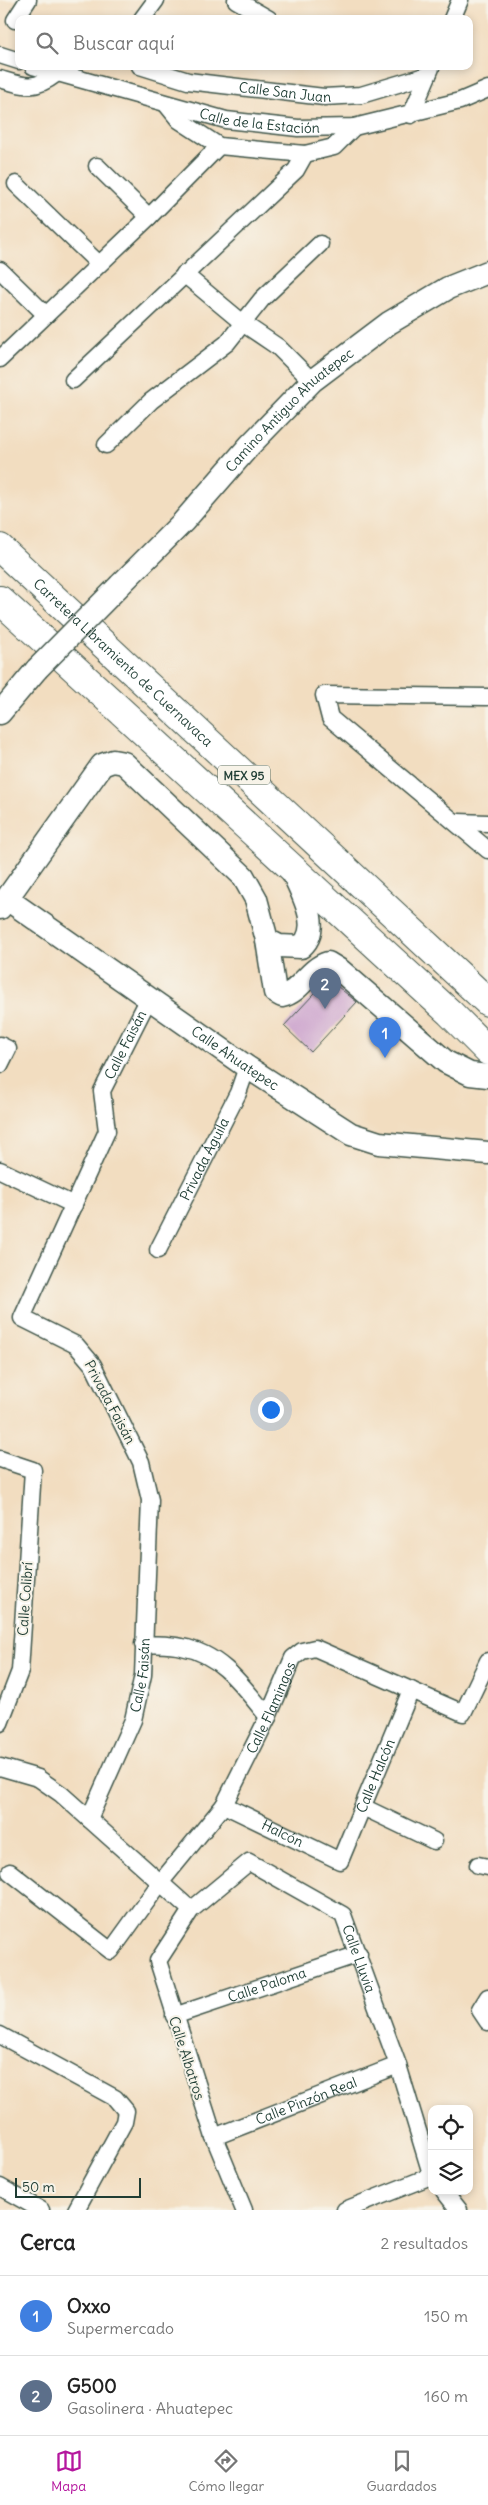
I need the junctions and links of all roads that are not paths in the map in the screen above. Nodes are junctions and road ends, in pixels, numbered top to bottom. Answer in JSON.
{"nodes":[{"id":1,"x":28,"y":0,"type":"edge"},
{"id":2,"x":156,"y":0,"type":"edge"},
{"id":3,"x":236,"y":0,"type":"edge"},
{"id":4,"x":460,"y":0,"type":"edge"},
{"id":5,"x":145,"y":15,"type":"edge"},
{"id":6,"x":262,"y":15,"type":"edge"},
{"id":7,"x":454,"y":15,"type":"edge"},
{"id":8,"x":11,"y":19,"type":"edge"},
{"id":9,"x":0,"y":55,"type":"edge"},
{"id":10,"x":15,"y":60,"type":"edge"},
{"id":11,"x":44,"y":70,"type":"edge"},
{"id":12,"x":153,"y":70,"type":"edge"},
{"id":13,"x":430,"y":71,"type":"edge"},
{"id":14,"x":56,"y":74,"type":"junction"},
{"id":15,"x":0,"y":79,"type":"edge"},
{"id":16,"x":488,"y":88,"type":"edge"},
{"id":17,"x":166,"y":104,"type":"junction"},
{"id":18,"x":411,"y":115,"type":"junction"},
{"id":19,"x":354,"y":127,"type":"junction"},
{"id":20,"x":219,"y":146,"type":"junction"},
{"id":21,"x":305,"y":154,"type":"junction"},
{"id":22,"x":96,"y":166,"type":"dead end"},
{"id":23,"x":16,"y":184,"type":"dead end"},
{"id":24,"x":149,"y":218,"type":"junction"},
{"id":25,"x":320,"y":244,"type":"dead end"},
{"id":26,"x":99,"y":264,"type":"junction"},
{"id":27,"x":0,"y":270,"type":"edge"},
{"id":28,"x":488,"y":272,"type":"edge"},
{"id":29,"x":184,"y":274,"type":"junction"},
{"id":30,"x":46,"y":315,"type":"junction"},
{"id":31,"x":244,"y":324,"type":"junction"},
{"id":32,"x":0,"y":359,"type":"edge"},
{"id":33,"x":73,"y":380,"type":"dead end"},
{"id":34,"x":312,"y":381,"type":"junction"},
{"id":35,"x":106,"y":445,"type":"dead end"},
{"id":36,"x":0,"y":548,"type":"edge"},
{"id":37,"x":0,"y":600,"type":"edge"},
{"id":38,"x":488,"y":697,"type":"edge"},
{"id":39,"x":0,"y":713,"type":"edge"},
{"id":40,"x":458,"y":822,"type":"junction"},
{"id":41,"x":488,"y":823,"type":"edge"},
{"id":42,"x":488,"y":850,"type":"edge"},
{"id":43,"x":291,"y":868,"type":"junction"},
{"id":44,"x":3,"y":904,"type":"edge"},
{"id":45,"x":267,"y":940,"type":"junction"},
{"id":46,"x":149,"y":998,"type":"junction"},
{"id":47,"x":488,"y":1002,"type":"edge"},
{"id":48,"x":4,"y":1047,"type":"edge"},
{"id":49,"x":488,"y":1052,"type":"edge"},
{"id":50,"x":0,"y":1065,"type":"edge"},
{"id":51,"x":247,"y":1067,"type":"junction"},
{"id":52,"x":488,"y":1076,"type":"edge"},
{"id":53,"x":488,"y":1153,"type":"edge"},
{"id":54,"x":0,"y":1170,"type":"edge"},
{"id":55,"x":74,"y":1205,"type":"junction"},
{"id":56,"x":158,"y":1250,"type":"dead end"},
{"id":57,"x":0,"y":1459,"type":"edge"},
{"id":58,"x":143,"y":1644,"type":"junction"},
{"id":59,"x":488,"y":1661,"type":"edge"},
{"id":60,"x":411,"y":1690,"type":"junction"},
{"id":61,"x":268,"y":1717,"type":"junction"},
{"id":62,"x":0,"y":1723,"type":"edge"},
{"id":63,"x":0,"y":1767,"type":"edge"},
{"id":64,"x":224,"y":1805,"type":"junction"},
{"id":65,"x":363,"y":1807,"type":"junction"},
{"id":66,"x":89,"y":1819,"type":"junction"},
{"id":67,"x":434,"y":1841,"type":"dead end"},
{"id":68,"x":340,"y":1861,"type":"joint"},
{"id":69,"x":10,"y":1872,"type":"dead end"},
{"id":70,"x":160,"y":1883,"type":"junction"},
{"id":71,"x":191,"y":1910,"type":"junction"},
{"id":72,"x":359,"y":1954,"type":"junction"},
{"id":73,"x":488,"y":1997,"type":"edge"},
{"id":74,"x":174,"y":2016,"type":"junction"},
{"id":75,"x":488,"y":2022,"type":"edge"},
{"id":76,"x":0,"y":2035,"type":"edge"},
{"id":77,"x":398,"y":2065,"type":"junction"},
{"id":78,"x":214,"y":2137,"type":"junction"},
{"id":79,"x":428,"y":2164,"type":"edge"},
{"id":80,"x":428,"y":2179,"type":"edge"},
{"id":81,"x":0,"y":2187,"type":"edge"},
{"id":82,"x":447,"y":2195,"type":"edge"},
{"id":83,"x":41,"y":2210,"type":"edge"},
{"id":84,"x":76,"y":2210,"type":"edge"},
{"id":85,"x":244,"y":2210,"type":"edge"},
{"id":86,"x":345,"y":2210,"type":"edge"},
{"id":87,"x":460,"y":2210,"type":"edge"}],
"edges":[{"from":1,"to":8,"type":"street"},
{"from":2,"to":5,"type":"street"},
{"from":3,"to":6,"type":"street"},
{"from":4,"to":7,"type":"street"},
{"from":9,"to":10,"type":"street"},
{"from":11,"to":14,"type":"street","name":"Calle de la Estación"},
{"from":12,"to":13,"type":"street","name":"Calle San Juan"},
{"from":13,"to":18,"type":"street"},
{"from":14,"to":15,"type":"street"},
{"from":14,"to":17,"type":"street","name":"Calle de la Estación"},
{"from":16,"to":18,"type":"street","name":"Calle de la Estación"},
{"from":17,"to":19,"type":"street","name":"Calle de la Estación"},
{"from":17,"to":20,"type":"street"},
{"from":18,"to":19,"type":"street","name":"Calle de la Estación"},
{"from":19,"to":21,"type":"street"},
{"from":20,"to":21,"type":"street"},
{"from":20,"to":24,"type":"street"},
{"from":21,"to":29,"type":"street"},
{"from":22,"to":24,"type":"street"},
{"from":23,"to":26,"type":"street"},
{"from":24,"to":26,"type":"street"},
{"from":25,"to":31,"type":"street"},
{"from":26,"to":30,"type":"street"},
{"from":27,"to":30,"type":"street"},
{"from":28,"to":34,"type":"street","name":"Camino Antiguo Ahuatepec"},
{"from":29,"to":31,"type":"street"},
{"from":29,"to":33,"type":"street"},
{"from":30,"to":32,"type":"street"},
{"from":31,"to":34,"type":"street"},
{"from":31,"to":35,"type":"street"},
{"from":34,"to":39,"type":"street","name":"Camino Antiguo Ahuatepec","bridge":true},
{"from":36,"to":47,"type":"highway","name":"Carretera Libramiento de Cuernavaca","number":"MEX 95"},
{"from":37,"to":43,"type":"highway","number":"MEX 95"},
{"from":38,"to":40,"type":"street"},
{"from":40,"to":41,"type":"street"},
{"from":40,"to":42,"type":"street"},
{"from":43,"to":45,"type":"street"},
{"from":43,"to":49,"type":"highway","number":"MEX 95"},
{"from":44,"to":45,"type":"street","name":"Calle Ahuatepec"},
{"from":44,"to":46,"type":"street","name":"Calle Ahuatepec"},
{"from":45,"to":52,"type":"street","name":"Calle Ahuatepec"},
{"from":46,"to":51,"type":"street","name":"Calle Ahuatepec"},
{"from":46,"to":55,"type":"street","name":"Calle Faisán"},
{"from":48,"to":50,"type":"street"},
{"from":51,"to":53,"type":"street","name":"Calle Ahuatepec"},
{"from":51,"to":56,"type":"street","name":"Privada Águila"},
{"from":54,"to":55,"type":"street"},
{"from":55,"to":58,"type":"street","name":"Privada Faisán"},
{"from":57,"to":62,"type":"street","name":"Calle Colibrí"},
{"from":58,"to":61,"type":"street","name":"Calle Faisán"},
{"from":58,"to":66,"type":"street","name":"Calle Faisán"},
{"from":59,"to":60,"type":"street","name":"Calle Flamingos"},
{"from":60,"to":61,"type":"street","name":"Calle Flamingos"},
{"from":60,"to":65,"type":"street","name":"Calle Halcón"},
{"from":61,"to":64,"type":"street","name":"Calle Flamingos"},
{"from":63,"to":66,"type":"street"},
{"from":64,"to":68,"type":"street","name":"Halcón"},
{"from":64,"to":70,"type":"street","name":"Calle Flamingos"},
{"from":65,"to":67,"type":"street"},
{"from":65,"to":68,"type":"street","name":"Calle Halcón"},
{"from":66,"to":70,"type":"street"},
{"from":69,"to":70,"type":"street","name":"Calle Flamingos"},
{"from":70,"to":71,"type":"street"},
{"from":71,"to":72,"type":"street","name":"Calle Lluvia"},
{"from":71,"to":74,"type":"street","name":"Calle Albatros"},
{"from":72,"to":74,"type":"street","name":"Calle Paloma"},
{"from":72,"to":77,"type":"street","name":"Calle Lluvia"},
{"from":73,"to":75,"type":"street"},
{"from":74,"to":78,"type":"street","name":"Calle Albatros"},
{"from":76,"to":84,"type":"street"},
{"from":77,"to":78,"type":"street","name":"Calle Pinzón Real"},
{"from":77,"to":79,"type":"street","name":"Calle Lluvia"},
{"from":78,"to":85,"type":"street","name":"Calle Albatros"},
{"from":80,"to":86,"type":"street"},
{"from":81,"to":83,"type":"street"},
{"from":82,"to":87,"type":"street"}]}
